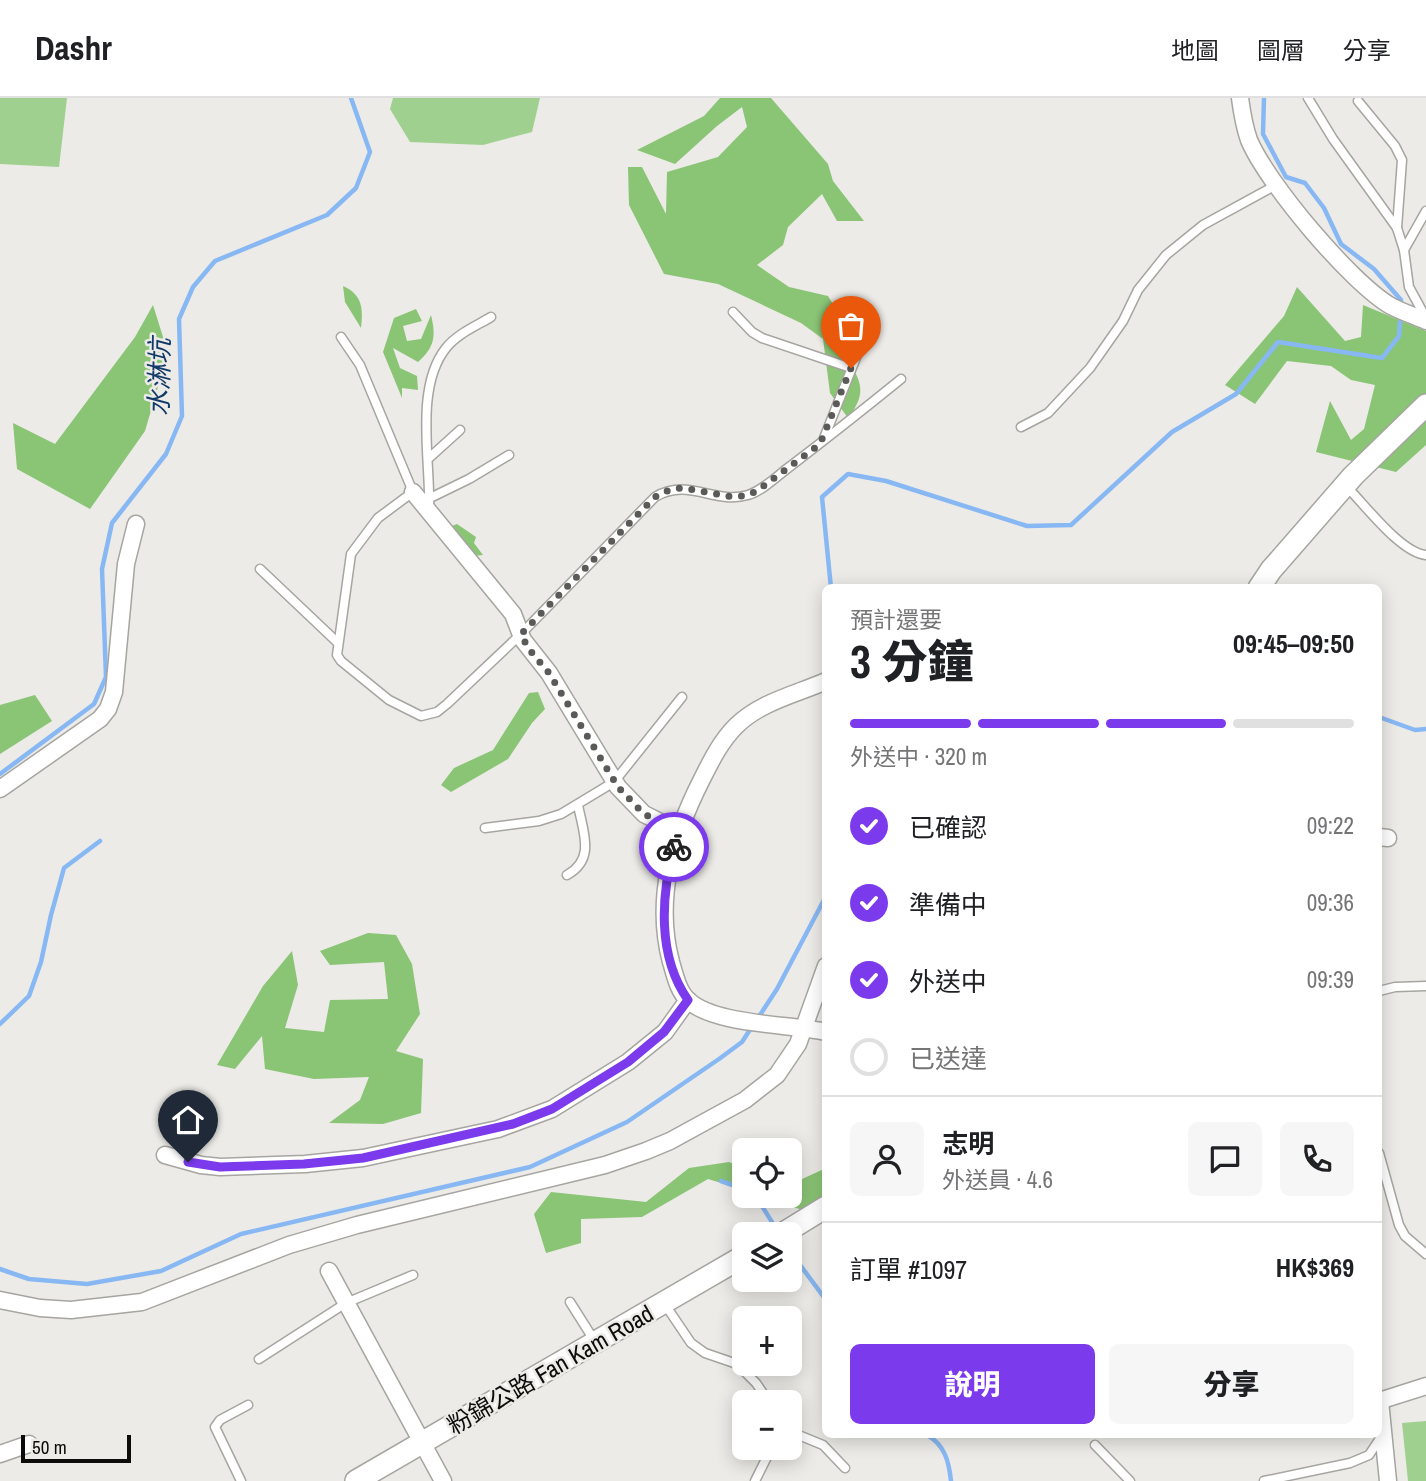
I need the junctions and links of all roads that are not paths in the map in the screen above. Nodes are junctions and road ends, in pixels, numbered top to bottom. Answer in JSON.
{"nodes":[{"id":1,"x":1240,"y":98,"type":"edge"},
{"id":2,"x":1308,"y":98,"type":"edge"},
{"id":3,"x":1358,"y":101,"type":"dead end"},
{"id":4,"x":1276,"y":185,"type":"junction"},
{"id":5,"x":1426,"y":211,"type":"edge"},
{"id":6,"x":1397,"y":228,"type":"junction"},
{"id":7,"x":1405,"y":250,"type":"junction"},
{"id":8,"x":733,"y":312,"type":"dead end"},
{"id":9,"x":491,"y":317,"type":"dead end"},
{"id":10,"x":1426,"y":320,"type":"edge"},
{"id":11,"x":870,"y":325,"type":"dead end"},
{"id":12,"x":341,"y":337,"type":"dead end"},
{"id":13,"x":851,"y":368,"type":"junction"},
{"id":14,"x":901,"y":379,"type":"dead end"},
{"id":15,"x":1426,"y":405,"type":"edge"},
{"id":16,"x":1021,"y":426,"type":"dead end"},
{"id":17,"x":460,"y":430,"type":"dead end"},
{"id":18,"x":820,"y":444,"type":"junction"},
{"id":19,"x":509,"y":455,"type":"dead end"},
{"id":20,"x":429,"y":458,"type":"junction"},
{"id":21,"x":1345,"y":485,"type":"junction"},
{"id":22,"x":412,"y":492,"type":"junction"},
{"id":23,"x":430,"y":505,"type":"junction"},
{"id":24,"x":135,"y":524,"type":"dead end"},
{"id":25,"x":1426,"y":555,"type":"edge"},
{"id":26,"x":260,"y":569,"type":"dead end"},
{"id":27,"x":1262,"y":584,"type":"edge"},
{"id":28,"x":521,"y":634,"type":"junction"},
{"id":29,"x":337,"y":642,"type":"junction"},
{"id":30,"x":822,"y":683,"type":"edge"},
{"id":31,"x":682,"y":697,"type":"dead end"},
{"id":32,"x":614,"y":782,"type":"junction"},
{"id":33,"x":1,"y":786,"type":"edge"},
{"id":34,"x":579,"y":805,"type":"junction"},
{"id":35,"x":485,"y":828,"type":"dead end"},
{"id":36,"x":678,"y":831,"type":"junction"},
{"id":37,"x":567,"y":875,"type":"dead end"},
{"id":38,"x":822,"y":978,"type":"edge"},
{"id":39,"x":1426,"y":986,"type":"edge"},
{"id":40,"x":1382,"y":990,"type":"edge"},
{"id":41,"x":688,"y":1000,"type":"junction"},
{"id":42,"x":805,"y":1028,"type":"junction"},
{"id":43,"x":822,"y":1031,"type":"edge"},
{"id":44,"x":165,"y":1154,"type":"dead end"},
{"id":45,"x":1382,"y":1164,"type":"edge"},
{"id":46,"x":822,"y":1209,"type":"edge"},
{"id":47,"x":802,"y":1222,"type":"edge"},
{"id":48,"x":1426,"y":1254,"type":"edge"},
{"id":49,"x":732,"y":1263,"type":"edge"},
{"id":50,"x":329,"y":1271,"type":"dead end"},
{"id":51,"x":413,"y":1276,"type":"dead end"},
{"id":52,"x":0,"y":1300,"type":"edge"},
{"id":53,"x":570,"y":1302,"type":"dead end"},
{"id":54,"x":346,"y":1303,"type":"junction"},
{"id":55,"x":664,"y":1303,"type":"junction"},
{"id":56,"x":596,"y":1343,"type":"junction"},
{"id":57,"x":259,"y":1359,"type":"dead end"},
{"id":58,"x":1426,"y":1387,"type":"edge"},
{"id":59,"x":761,"y":1390,"type":"edge"},
{"id":60,"x":1382,"y":1400,"type":"edge"},
{"id":61,"x":248,"y":1405,"type":"dead end"},
{"id":62,"x":1382,"y":1434,"type":"edge"},
{"id":63,"x":802,"y":1437,"type":"edge"},
{"id":64,"x":1380,"y":1438,"type":"edge"},
{"id":65,"x":421,"y":1443,"type":"junction"},
{"id":66,"x":29,"y":1444,"type":"dead end"},
{"id":67,"x":1095,"y":1445,"type":"dead end"},
{"id":68,"x":0,"y":1454,"type":"edge"},
{"id":69,"x":766,"y":1460,"type":"edge"},
{"id":70,"x":845,"y":1468,"type":"dead end"},
{"id":71,"x":370,"y":1477,"type":"edge"},
{"id":72,"x":241,"y":1481,"type":"edge"},
{"id":73,"x":443,"y":1481,"type":"edge"},
{"id":74,"x":755,"y":1481,"type":"edge"},
{"id":75,"x":1130,"y":1481,"type":"edge"},
{"id":76,"x":1264,"y":1481,"type":"edge"},
{"id":77,"x":1388,"y":1481,"type":"edge"}],
"edges":[{"from":1,"to":4,"type":"street"},
{"from":2,"to":6,"type":"lane"},
{"from":3,"to":6,"type":"lane"},
{"from":4,"to":10,"type":"street"},
{"from":4,"to":16,"type":"lane"},
{"from":5,"to":7,"type":"lane"},
{"from":6,"to":7,"type":"lane"},
{"from":7,"to":10,"type":"lane"},
{"from":8,"to":13,"type":"lane"},
{"from":9,"to":20,"type":"lane"},
{"from":11,"to":13,"type":"lane"},
{"from":12,"to":22,"type":"lane"},
{"from":13,"to":18,"type":"lane"},
{"from":14,"to":18,"type":"lane"},
{"from":15,"to":21,"type":"main road"},
{"from":17,"to":20,"type":"lane"},
{"from":18,"to":28,"type":"lane"},
{"from":19,"to":23,"type":"lane"},
{"from":20,"to":23,"type":"lane"},
{"from":21,"to":25,"type":"lane"},
{"from":21,"to":27,"type":"main road"},
{"from":22,"to":23,"type":"street"},
{"from":22,"to":29,"type":"lane"},
{"from":23,"to":28,"type":"street"},
{"from":24,"to":33,"type":"street"},
{"from":26,"to":29,"type":"lane"},
{"from":28,"to":29,"type":"lane"},
{"from":28,"to":32,"type":"street"},
{"from":30,"to":36,"type":"street"},
{"from":31,"to":32,"type":"lane"},
{"from":32,"to":34,"type":"lane"},
{"from":32,"to":36,"type":"street"},
{"from":34,"to":35,"type":"lane"},
{"from":34,"to":37,"type":"lane"},
{"from":36,"to":41,"type":"street"},
{"from":38,"to":42,"type":"street"},
{"from":39,"to":40,"type":"lane"},
{"from":41,"to":42,"type":"street"},
{"from":41,"to":44,"type":"street"},
{"from":42,"to":43,"type":"street"},
{"from":42,"to":52,"type":"street"},
{"from":45,"to":48,"type":"lane"},
{"from":46,"to":47,"type":"main road"},
{"from":49,"to":55,"type":"main road","name":"粉錦公路 Fan Kam Road"},
{"from":50,"to":54,"type":"street"},
{"from":51,"to":54,"type":"lane"},
{"from":53,"to":56,"type":"lane"},
{"from":54,"to":57,"type":"lane"},
{"from":54,"to":65,"type":"street"},
{"from":55,"to":56,"type":"main road","name":"粉錦公路 Fan Kam Road"},
{"from":55,"to":59,"type":"lane"},
{"from":56,"to":65,"type":"main road","name":"粉錦公路 Fan Kam Road"},
{"from":58,"to":60,"type":"street"},
{"from":61,"to":72,"type":"lane"},
{"from":62,"to":77,"type":"street"},
{"from":63,"to":70,"type":"lane"},
{"from":64,"to":76,"type":"lane"},
{"from":65,"to":71,"type":"main road","name":"粉錦公路 Fan Kam Road"},
{"from":65,"to":73,"type":"street"},
{"from":66,"to":68,"type":"street"},
{"from":67,"to":75,"type":"lane"},
{"from":69,"to":74,"type":"lane"}]}
